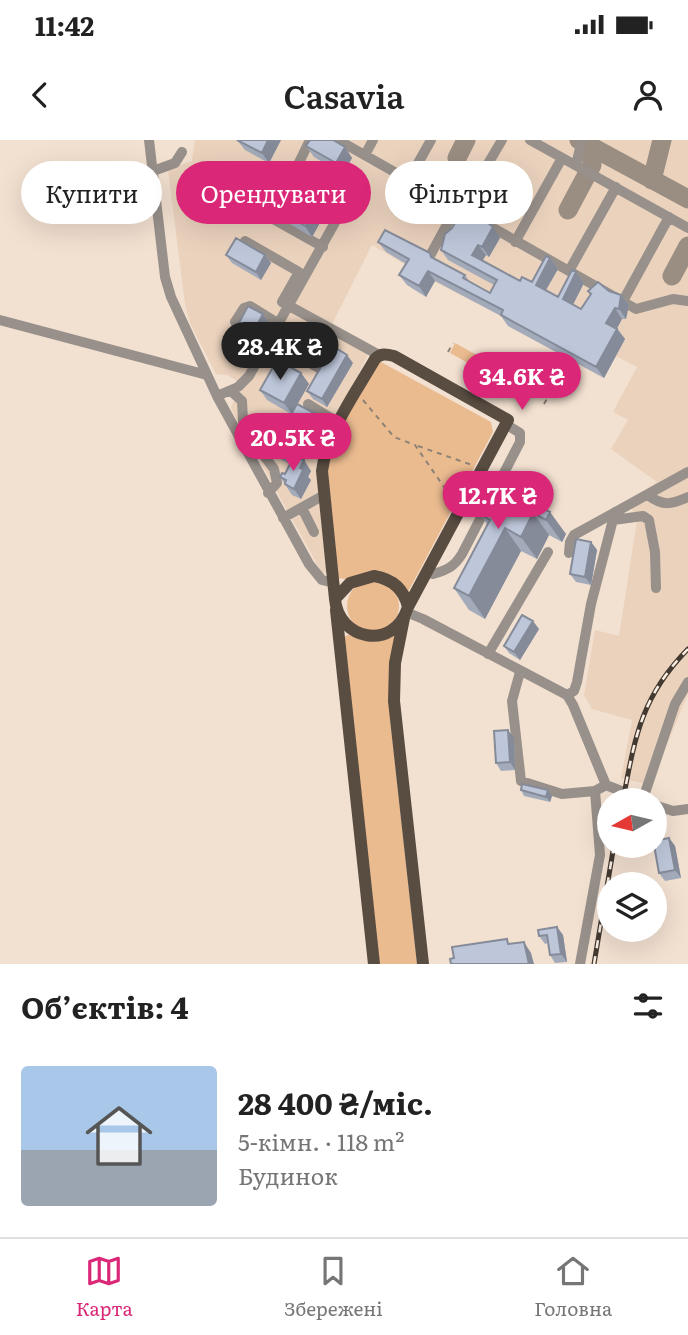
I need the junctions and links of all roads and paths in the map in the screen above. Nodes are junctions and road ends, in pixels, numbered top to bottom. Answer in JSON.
{"nodes":[{"id":1,"x":149,"y":140,"type":"edge"},
{"id":2,"x":310,"y":140,"type":"edge"},
{"id":3,"x":338,"y":140,"type":"edge"},
{"id":4,"x":373,"y":140,"type":"edge"},
{"id":5,"x":431,"y":140,"type":"edge"},
{"id":6,"x":502,"y":140,"type":"edge"},
{"id":7,"x":582,"y":140,"type":"edge"},
{"id":8,"x":532,"y":141,"type":"edge"},
{"id":9,"x":182,"y":152,"type":"dead end"},
{"id":10,"x":365,"y":155,"type":"junction"},
{"id":11,"x":562,"y":158,"type":"junction"},
{"id":12,"x":152,"y":161,"type":"edge"},
{"id":13,"x":300,"y":161,"type":"edge"},
{"id":14,"x":419,"y":161,"type":"edge"},
{"id":15,"x":489,"y":161,"type":"edge"},
{"id":16,"x":576,"y":165,"type":"junction"},
{"id":17,"x":385,"y":167,"type":"edge"},
{"id":18,"x":162,"y":168,"type":"edge"},
{"id":19,"x":616,"y":187,"type":"junction"},
{"id":20,"x":669,"y":217,"type":"junction"},
{"id":21,"x":160,"y":224,"type":"edge"},
{"id":22,"x":282,"y":224,"type":"edge"},
{"id":23,"x":335,"y":224,"type":"edge"},
{"id":24,"x":449,"y":224,"type":"edge"},
{"id":25,"x":484,"y":224,"type":"edge"},
{"id":26,"x":688,"y":228,"type":"edge"},
{"id":27,"x":245,"y":241,"type":"edge"},
{"id":28,"x":516,"y":242,"type":"junction"},
{"id":29,"x":323,"y":247,"type":"junction"},
{"id":30,"x":431,"y":254,"type":"edge"},
{"id":31,"x":569,"y":271,"type":"junction"},
{"id":32,"x":623,"y":301,"type":"junction"},
{"id":33,"x":688,"y":301,"type":"edge"},
{"id":34,"x":289,"y":306,"type":"junction"},
{"id":35,"x":0,"y":320,"type":"edge"},
{"id":36,"x":235,"y":322,"type":"dead end"},
{"id":37,"x":277,"y":327,"type":"junction"},
{"id":38,"x":453,"y":343,"type":"dead end"},
{"id":39,"x":448,"y":352,"type":"dead end"},
{"id":40,"x":379,"y":355,"type":"junction"},
{"id":41,"x":324,"y":371,"type":"edge"},
{"id":42,"x":506,"y":371,"type":"dead end"},
{"id":43,"x":207,"y":375,"type":"junction"},
{"id":44,"x":501,"y":381,"type":"dead end"},
{"id":45,"x":231,"y":391,"type":"junction"},
{"id":46,"x":356,"y":393,"type":"junction"},
{"id":47,"x":549,"y":395,"type":"dead end"},
{"id":48,"x":218,"y":396,"type":"junction"},
{"id":49,"x":308,"y":404,"type":"dead end"},
{"id":50,"x":544,"y":404,"type":"dead end"},
{"id":51,"x":339,"y":423,"type":"junction"},
{"id":52,"x":507,"y":425,"type":"junction"},
{"id":53,"x":415,"y":445,"type":"junction"},
{"id":54,"x":481,"y":470,"type":"junction"},
{"id":55,"x":688,"y":472,"type":"edge"},
{"id":56,"x":498,"y":486,"type":"junction"},
{"id":57,"x":510,"y":492,"type":"edge"},
{"id":58,"x":268,"y":493,"type":"junction"},
{"id":59,"x":324,"y":495,"type":"junction"},
{"id":60,"x":648,"y":495,"type":"junction"},
{"id":61,"x":688,"y":497,"type":"edge"},
{"id":62,"x":302,"y":508,"type":"junction"},
{"id":63,"x":461,"y":508,"type":"junction"},
{"id":64,"x":614,"y":516,"type":"junction"},
{"id":65,"x":283,"y":518,"type":"junction"},
{"id":66,"x":314,"y":532,"type":"dead end"},
{"id":67,"x":548,"y":552,"type":"dead end"},
{"id":68,"x":569,"y":553,"type":"dead end"},
{"id":69,"x":426,"y":571,"type":"junction"},
{"id":70,"x":334,"y":583,"type":"junction"},
{"id":71,"x":656,"y":588,"type":"dead end"},
{"id":72,"x":336,"y":605,"type":"junction"},
{"id":73,"x":406,"y":612,"type":"junction"},
{"id":74,"x":488,"y":654,"type":"junction"},
{"id":75,"x":520,"y":672,"type":"junction"},
{"id":76,"x":688,"y":681,"type":"edge"},
{"id":77,"x":567,"y":695,"type":"junction"},
{"id":78,"x":606,"y":785,"type":"junction"},
{"id":79,"x":614,"y":788,"type":"edge"},
{"id":80,"x":647,"y":788,"type":"edge"},
{"id":81,"x":594,"y":791,"type":"junction"},
{"id":82,"x":667,"y":809,"type":"edge"},
{"id":83,"x":688,"y":809,"type":"edge"},
{"id":84,"x":374,"y":964,"type":"edge"},
{"id":85,"x":423,"y":964,"type":"edge"},
{"id":86,"x":580,"y":964,"type":"edge"}],
"edges":[{"from":1,"to":12,"type":"street"},
{"from":2,"to":13,"type":"street"},
{"from":3,"to":10,"type":"street"},
{"from":4,"to":10,"type":"street"},
{"from":5,"to":14,"type":"street"},
{"from":6,"to":15,"type":"street"},
{"from":7,"to":16,"type":"street"},
{"from":8,"to":11,"type":"street"},
{"from":9,"to":18,"type":"street"},
{"from":10,"to":17,"type":"street"},
{"from":11,"to":16,"type":"street"},
{"from":11,"to":28,"type":"street"},
{"from":16,"to":19,"type":"street"},
{"from":19,"to":20,"type":"street"},
{"from":19,"to":31,"type":"street"},
{"from":20,"to":26,"type":"street"},
{"from":20,"to":32,"type":"street"},
{"from":21,"to":43,"type":"street"},
{"from":22,"to":29,"type":"street"},
{"from":23,"to":29,"type":"street"},
{"from":24,"to":30,"type":"street"},
{"from":25,"to":28,"type":"street"},
{"from":27,"to":34,"type":"street"},
{"from":28,"to":31,"type":"street"},
{"from":29,"to":34,"type":"street"},
{"from":31,"to":32,"type":"street"},
{"from":32,"to":33,"type":"street"},
{"from":34,"to":37,"type":"street"},
{"from":34,"to":40,"type":"street"},
{"from":35,"to":43,"type":"street"},
{"from":36,"to":37,"type":"street"},
{"from":37,"to":41,"type":"street"},
{"from":37,"to":45,"type":"street"},
{"from":38,"to":39,"type":"path"},
{"from":40,"to":46,"type":"main road"},
{"from":40,"to":52,"type":"main road"},
{"from":42,"to":44,"type":"path"},
{"from":43,"to":48,"type":"street"},
{"from":45,"to":48,"type":"street"},
{"from":45,"to":58,"type":"street"},
{"from":46,"to":51,"type":"main road"},
{"from":46,"to":53,"type":"path"},
{"from":47,"to":50,"type":"path"},
{"from":48,"to":58,"type":"street"},
{"from":49,"to":51,"type":"street"},
{"from":51,"to":59,"type":"main road"},
{"from":52,"to":54,"type":"main road"},
{"from":52,"to":56,"type":"street"},
{"from":53,"to":54,"type":"path"},
{"from":53,"to":63,"type":"path"},
{"from":54,"to":63,"type":"main road"},
{"from":55,"to":60,"type":"street"},
{"from":56,"to":57,"type":"street"},
{"from":56,"to":69,"type":"street"},
{"from":58,"to":65,"type":"street"},
{"from":59,"to":62,"type":"street"},
{"from":59,"to":70,"type":"main road"},
{"from":60,"to":61,"type":"street"},
{"from":60,"to":64,"type":"street"},
{"from":62,"to":65,"type":"street"},
{"from":62,"to":66,"type":"street"},
{"from":63,"to":69,"type":"main road"},
{"from":64,"to":68,"type":"street"},
{"from":64,"to":71,"type":"street"},
{"from":64,"to":77,"type":"street"},
{"from":65,"to":70,"type":"street"},
{"from":67,"to":74,"type":"street"},
{"from":69,"to":73,"type":"main road"},
{"from":70,"to":72,"type":"main road"},
{"from":72,"to":73,"type":"main road"},
{"from":72,"to":73,"type":"main road"},
{"from":72,"to":84,"type":"main road"},
{"from":73,"to":74,"type":"street"},
{"from":73,"to":85,"type":"main road"},
{"from":74,"to":75,"type":"street"},
{"from":75,"to":77,"type":"street"},
{"from":75,"to":81,"type":"street"},
{"from":76,"to":80,"type":"street"},
{"from":77,"to":78,"type":"street"},
{"from":78,"to":79,"type":"street"},
{"from":78,"to":81,"type":"street"},
{"from":81,"to":86,"type":"street"},
{"from":82,"to":83,"type":"street"}]}
